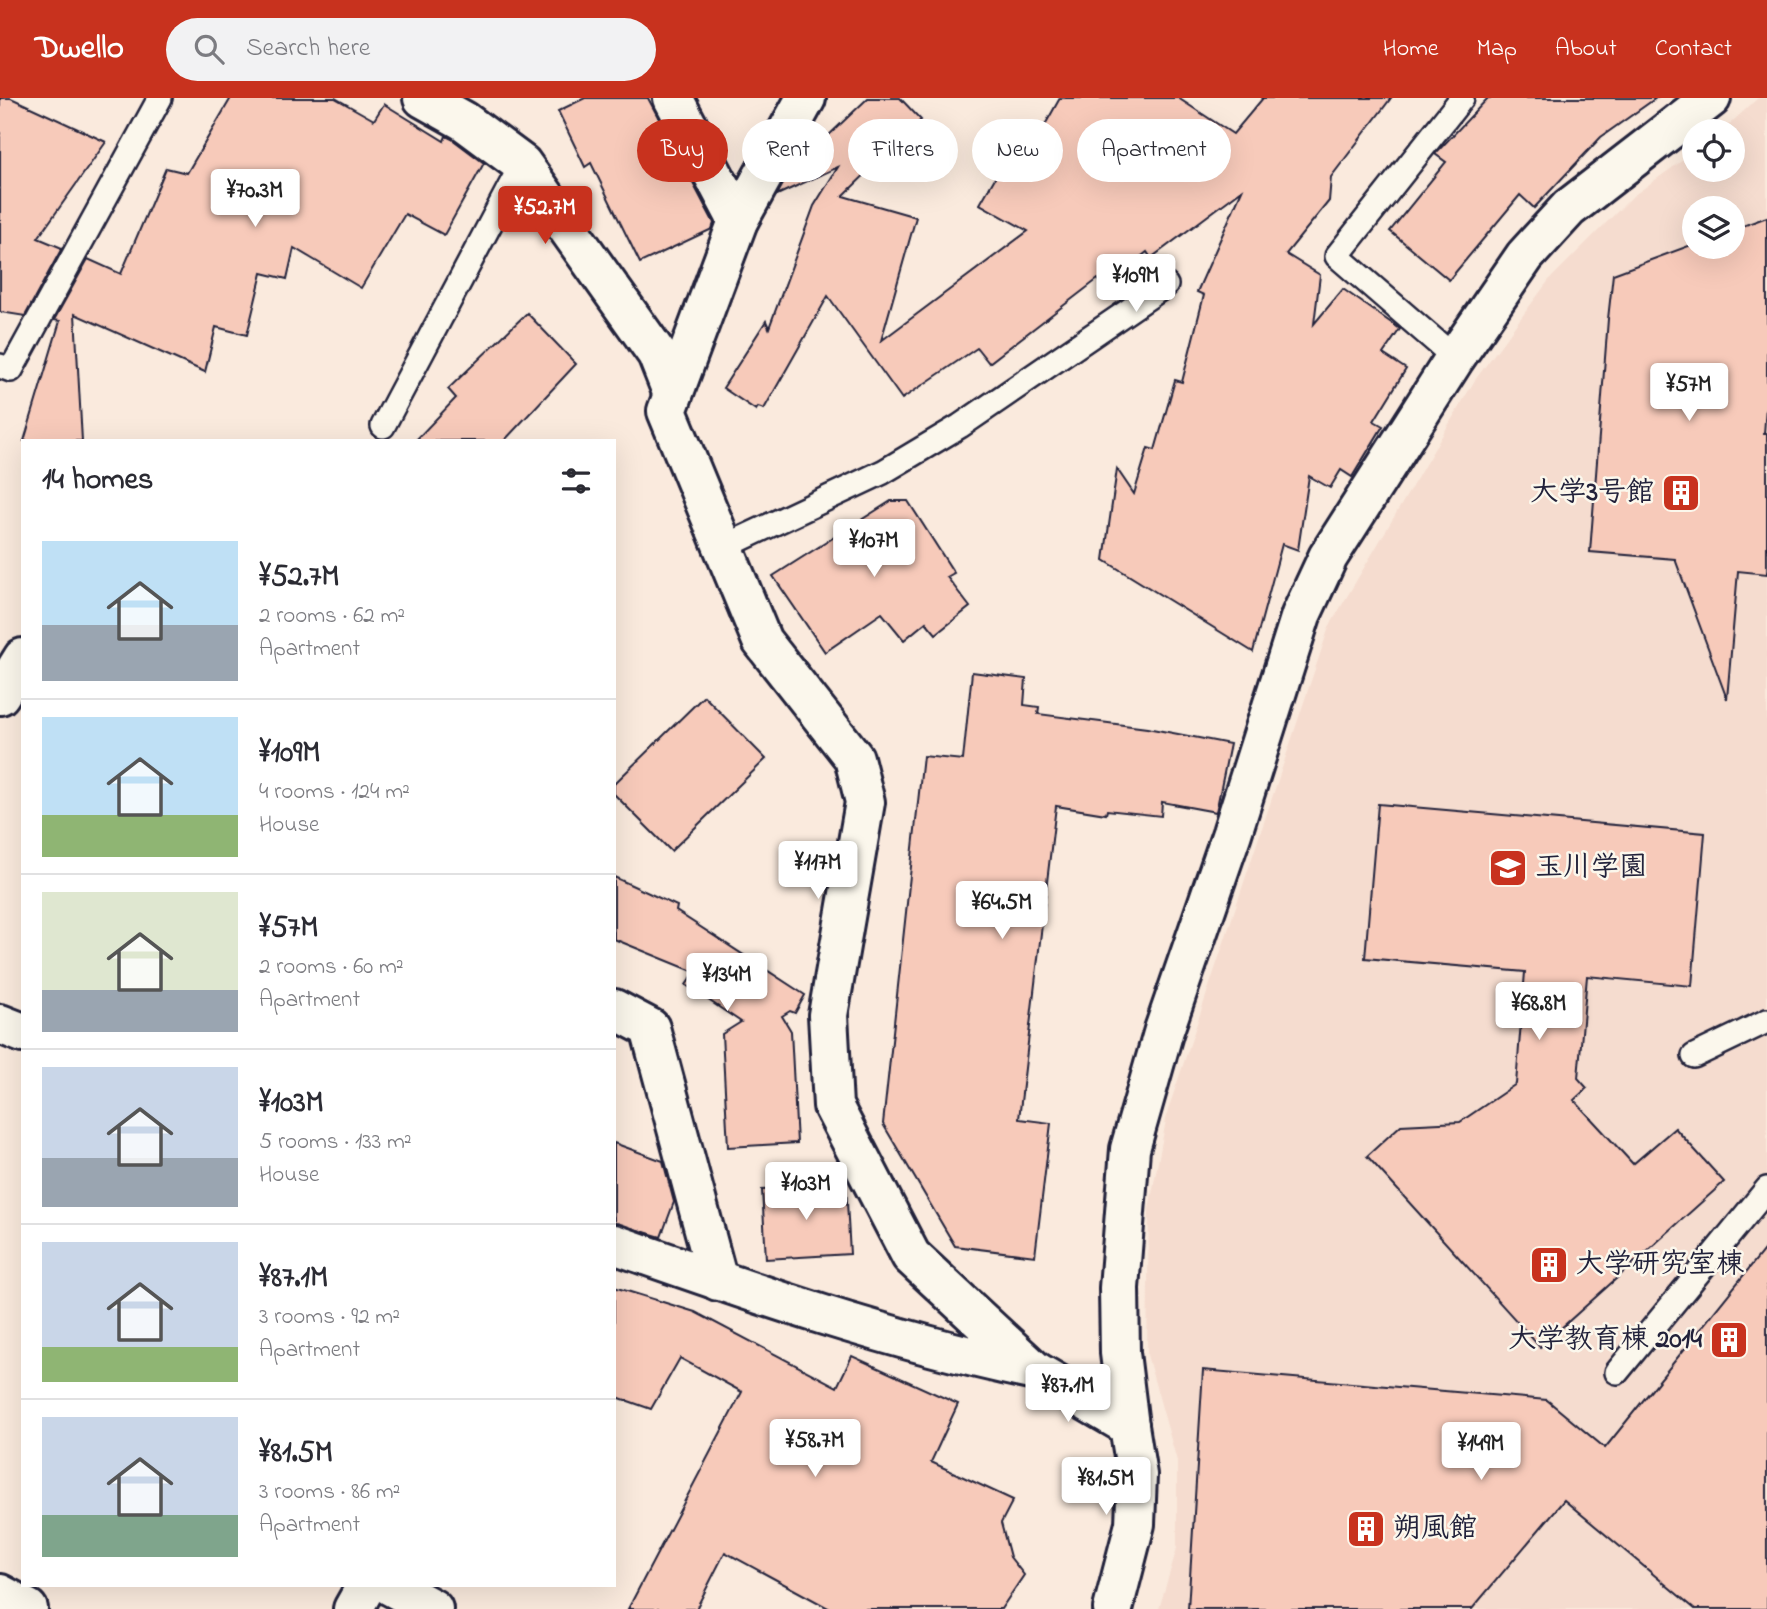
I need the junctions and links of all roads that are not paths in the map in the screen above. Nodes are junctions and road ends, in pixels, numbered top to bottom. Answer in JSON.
{"nodes":[{"id":1,"x":160,"y":98,"type":"edge"},
{"id":2,"x":423,"y":98,"type":"edge"},
{"id":3,"x":673,"y":98,"type":"edge"},
{"id":4,"x":806,"y":98,"type":"edge"},
{"id":5,"x":1462,"y":98,"type":"edge"},
{"id":6,"x":1711,"y":98,"type":"edge"},
{"id":7,"x":522,"y":164,"type":"junction"},
{"id":8,"x":738,"y":221,"type":"junction"},
{"id":9,"x":1166,"y":285,"type":"dead end"},
{"id":10,"x":1454,"y":358,"type":"junction"},
{"id":11,"x":0,"y":366,"type":"edge"},
{"id":12,"x":672,"y":392,"type":"junction"},
{"id":13,"x":383,"y":426,"type":"dead end"},
{"id":14,"x":724,"y":547,"type":"junction"},
{"id":15,"x":21,"y":661,"type":"edge"},
{"id":16,"x":0,"y":695,"type":"edge"},
{"id":17,"x":616,"y":1010,"type":"edge"},
{"id":18,"x":1767,"y":1021,"type":"edge"},
{"id":19,"x":0,"y":1024,"type":"edge"},
{"id":20,"x":21,"y":1032,"type":"edge"},
{"id":21,"x":1694,"y":1056,"type":"dead end"},
{"id":22,"x":1767,"y":1189,"type":"edge"},
{"id":23,"x":616,"y":1245,"type":"edge"},
{"id":24,"x":718,"y":1281,"type":"junction"},
{"id":25,"x":1035,"y":1371,"type":"junction"},
{"id":26,"x":1617,"y":1372,"type":"dead end"},
{"id":27,"x":1129,"y":1426,"type":"junction"},
{"id":28,"x":365,"y":1587,"type":"edge"},
{"id":29,"x":393,"y":1587,"type":"edge"},
{"id":30,"x":0,"y":1594,"type":"edge"},
{"id":31,"x":28,"y":1609,"type":"edge"},
{"id":32,"x":353,"y":1609,"type":"edge"},
{"id":33,"x":433,"y":1609,"type":"edge"},
{"id":34,"x":1113,"y":1609,"type":"edge"}],
"edges":[{"from":1,"to":11,"type":"lane"},
{"from":2,"to":7,"type":"street"},
{"from":3,"to":8,"type":"street"},
{"from":4,"to":8,"type":"street"},
{"from":5,"to":10,"type":"lane"},
{"from":6,"to":10,"type":"street"},
{"from":7,"to":12,"type":"street"},
{"from":7,"to":13,"type":"lane"},
{"from":8,"to":12,"type":"street"},
{"from":9,"to":14,"type":"lane"},
{"from":10,"to":27,"type":"street"},
{"from":12,"to":14,"type":"street"},
{"from":14,"to":25,"type":"street"},
{"from":15,"to":16,"type":"street"},
{"from":17,"to":24,"type":"street"},
{"from":18,"to":21,"type":"lane"},
{"from":19,"to":20,"type":"street"},
{"from":22,"to":26,"type":"lane"},
{"from":23,"to":24,"type":"street"},
{"from":24,"to":25,"type":"street"},
{"from":25,"to":27,"type":"street"},
{"from":27,"to":34,"type":"street"},
{"from":28,"to":32,"type":"street"},
{"from":29,"to":33,"type":"street"},
{"from":30,"to":31,"type":"street"}]}
